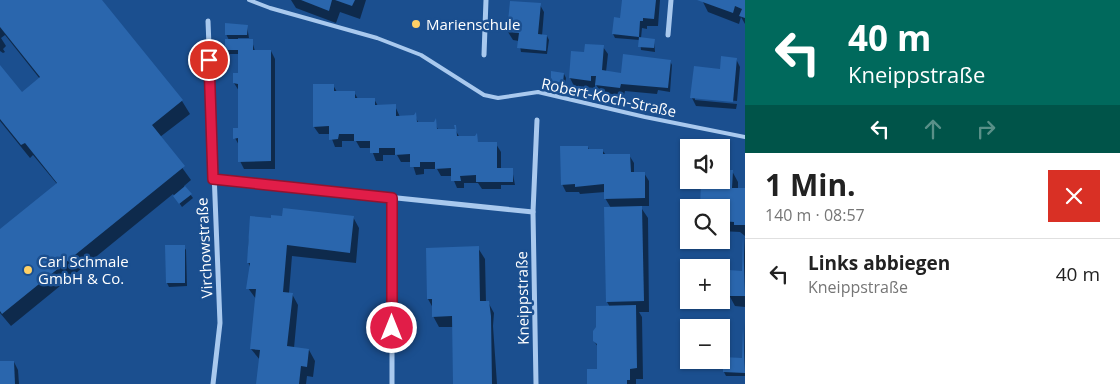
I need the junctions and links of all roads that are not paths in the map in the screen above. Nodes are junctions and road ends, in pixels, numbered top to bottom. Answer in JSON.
{"nodes":[{"id":1,"x":249,"y":0,"type":"edge"},
{"id":2,"x":486,"y":0,"type":"edge"},
{"id":3,"x":671,"y":0,"type":"edge"},
{"id":4,"x":208,"y":21,"type":"dead end"},
{"id":5,"x":668,"y":35,"type":"dead end"},
{"id":6,"x":484,"y":55,"type":"dead end"},
{"id":7,"x":537,"y":120,"type":"dead end"},
{"id":8,"x":745,"y":136,"type":"edge"},
{"id":9,"x":213,"y":179,"type":"junction"},
{"id":10,"x":392,"y":198,"type":"junction"},
{"id":11,"x":533,"y":212,"type":"junction"},
{"id":12,"x":213,"y":384,"type":"edge"},
{"id":13,"x":392,"y":384,"type":"edge"},
{"id":14,"x":536,"y":384,"type":"edge"}],
"edges":[{"from":1,"to":8,"type":"lane","name":"Robert-Koch-Straße"},
{"from":2,"to":6,"type":"street"},
{"from":3,"to":5,"type":"street"},
{"from":4,"to":9,"type":"street","name":"Virchowstraße"},
{"from":7,"to":11,"type":"street","name":"Kneippstraße"},
{"from":9,"to":10,"type":"street"},
{"from":9,"to":12,"type":"street","name":"Virchowstraße"},
{"from":10,"to":11,"type":"street"},
{"from":10,"to":13,"type":"street"},
{"from":11,"to":14,"type":"street","name":"Kneippstraße"}]}
